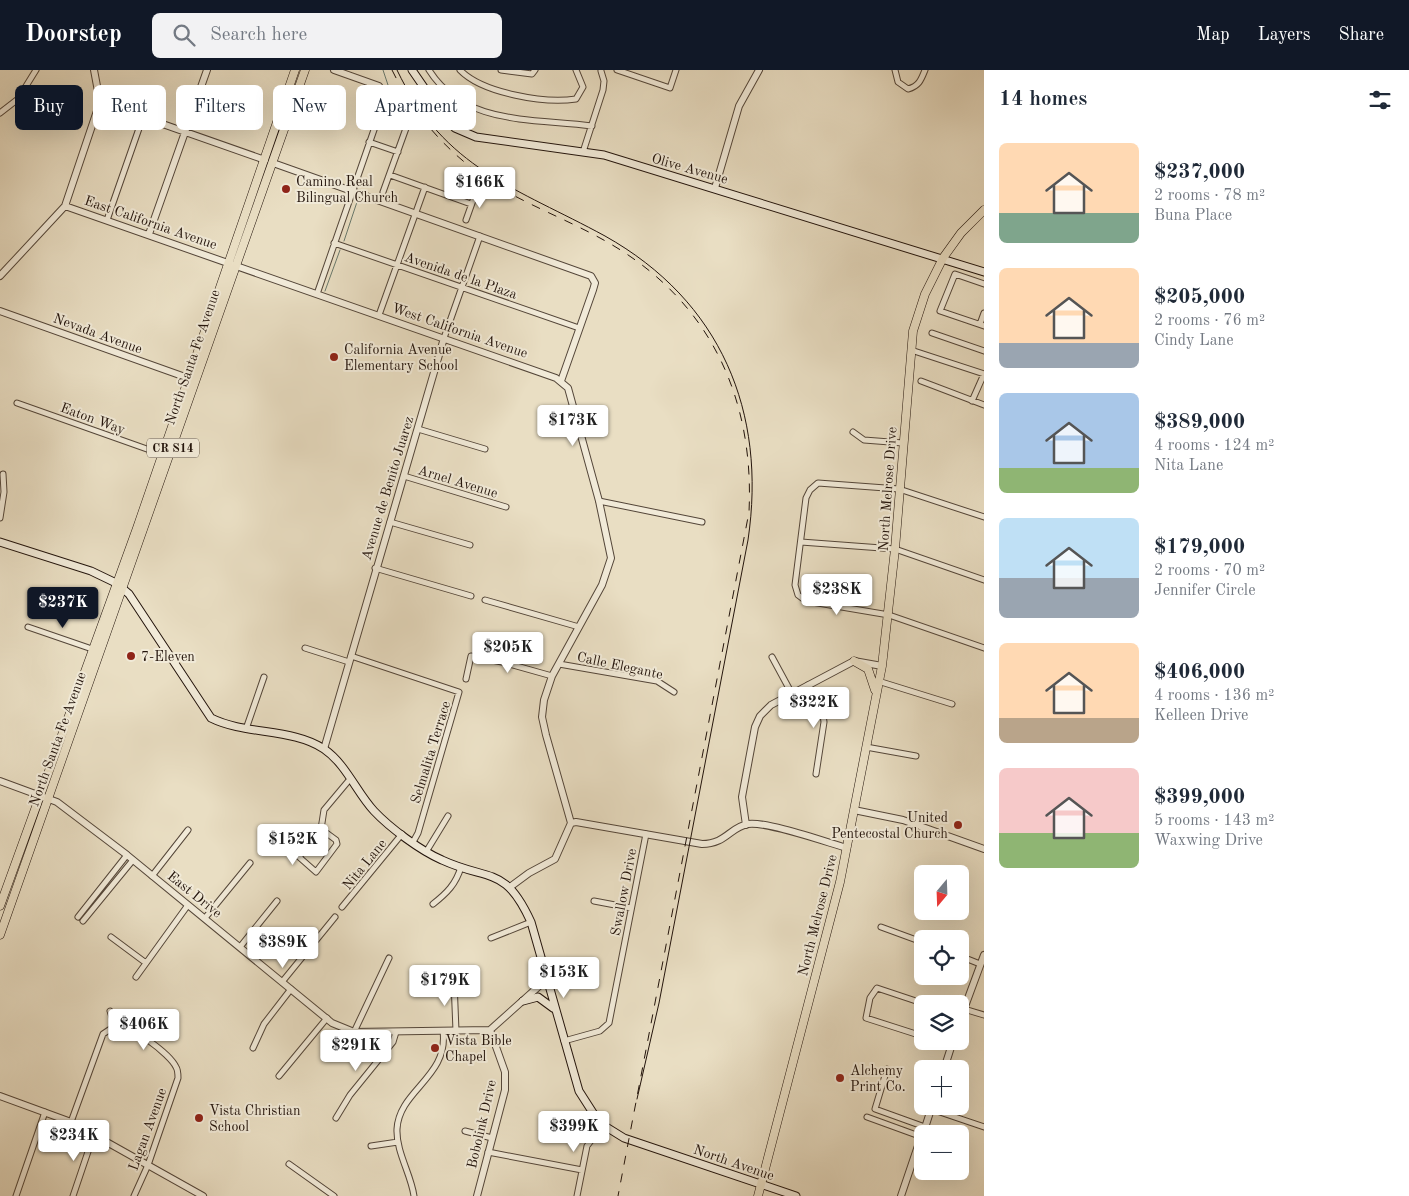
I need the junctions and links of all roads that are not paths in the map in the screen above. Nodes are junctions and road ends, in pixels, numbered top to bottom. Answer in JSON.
{"nodes":[{"id":1,"x":36,"y":70,"type":"edge"},
{"id":2,"x":94,"y":70,"type":"edge"},
{"id":3,"x":207,"y":70,"type":"edge"},
{"id":4,"x":295,"y":70,"type":"edge"},
{"id":5,"x":306,"y":70,"type":"edge"},
{"id":6,"x":334,"y":70,"type":"edge"},
{"id":7,"x":412,"y":70,"type":"edge"},
{"id":8,"x":429,"y":70,"type":"edge"},
{"id":9,"x":460,"y":70,"type":"edge"},
{"id":10,"x":500,"y":70,"type":"edge"},
{"id":11,"x":535,"y":70,"type":"edge"},
{"id":12,"x":576,"y":70,"type":"edge"},
{"id":13,"x":601,"y":70,"type":"edge"},
{"id":14,"x":616,"y":70,"type":"edge"},
{"id":15,"x":676,"y":70,"type":"edge"},
{"id":16,"x":759,"y":70,"type":"edge"},
{"id":17,"x":895,"y":70,"type":"edge"},
{"id":18,"x":925,"y":70,"type":"edge"},
{"id":19,"x":516,"y":71,"type":"edge"},
{"id":20,"x":97,"y":85,"type":"edge"},
{"id":21,"x":376,"y":85,"type":"edge"},
{"id":22,"x":0,"y":113,"type":"edge"},
{"id":23,"x":93,"y":123,"type":"edge"},
{"id":24,"x":166,"y":125,"type":"edge"},
{"id":25,"x":592,"y":126,"type":"junction"},
{"id":26,"x":138,"y":130,"type":"edge"},
{"id":27,"x":373,"y":130,"type":"edge"},
{"id":28,"x":406,"y":130,"type":"edge"},
{"id":29,"x":185,"y":132,"type":"junction"},
{"id":30,"x":369,"y":142,"type":"junction"},
{"id":31,"x":398,"y":152,"type":"junction"},
{"id":32,"x":583,"y":152,"type":"junction"},
{"id":33,"x":265,"y":160,"type":"junction"},
{"id":34,"x":273,"y":164,"type":"junction"},
{"id":35,"x":390,"y":174,"type":"junction"},
{"id":36,"x":425,"y":187,"type":"junction"},
{"id":37,"x":715,"y":188,"type":"junction"},
{"id":38,"x":352,"y":191,"type":"junction"},
{"id":39,"x":384,"y":192,"type":"dead end"},
{"id":40,"x":476,"y":192,"type":"dead end"},
{"id":41,"x":471,"y":204,"type":"junction"},
{"id":42,"x":65,"y":206,"type":"junction"},
{"id":43,"x":984,"y":210,"type":"edge"},
{"id":44,"x":416,"y":214,"type":"junction"},
{"id":45,"x":107,"y":220,"type":"junction"},
{"id":46,"x":466,"y":220,"type":"dead end"},
{"id":47,"x":148,"y":234,"type":"junction"},
{"id":48,"x":480,"y":236,"type":"junction"},
{"id":49,"x":334,"y":243,"type":"junction"},
{"id":50,"x":943,"y":258,"type":"junction"},
{"id":51,"x":233,"y":263,"type":"junction"},
{"id":52,"x":398,"y":265,"type":"junction"},
{"id":53,"x":984,"y":272,"type":"edge"},
{"id":54,"x":0,"y":276,"type":"edge"},
{"id":55,"x":984,"y":284,"type":"edge"},
{"id":56,"x":462,"y":288,"type":"junction"},
{"id":57,"x":317,"y":294,"type":"junction"},
{"id":58,"x":0,"y":311,"type":"edge"},
{"id":59,"x":211,"y":312,"type":"junction"},
{"id":60,"x":984,"y":313,"type":"edge"},
{"id":61,"x":379,"y":315,"type":"junction"},
{"id":62,"x":982,"y":325,"type":"edge"},
{"id":63,"x":579,"y":328,"type":"junction"},
{"id":64,"x":932,"y":333,"type":"dead end"},
{"id":65,"x":444,"y":338,"type":"junction"},
{"id":66,"x":208,"y":349,"type":"junction"},
{"id":67,"x":910,"y":349,"type":"junction"},
{"id":68,"x":984,"y":351,"type":"edge"},
{"id":69,"x":984,"y":374,"type":"edge"},
{"id":70,"x":188,"y":378,"type":"junction"},
{"id":71,"x":561,"y":381,"type":"junction"},
{"id":72,"x":921,"y":381,"type":"dead end"},
{"id":73,"x":972,"y":401,"type":"junction"},
{"id":74,"x":17,"y":403,"type":"dead end"},
{"id":75,"x":984,"y":405,"type":"edge"},
{"id":76,"x":418,"y":429,"type":"junction"},
{"id":77,"x":853,"y":432,"type":"dead end"},
{"id":78,"x":903,"y":443,"type":"junction"},
{"id":79,"x":485,"y":449,"type":"dead end"},
{"id":80,"x":160,"y":454,"type":"junction"},
{"id":81,"x":3,"y":474,"type":"dead end"},
{"id":82,"x":404,"y":476,"type":"junction"},
{"id":83,"x":899,"y":489,"type":"junction"},
{"id":84,"x":599,"y":501,"type":"junction"},
{"id":85,"x":506,"y":507,"type":"dead end"},
{"id":86,"x":984,"y":517,"type":"edge"},
{"id":87,"x":0,"y":518,"type":"edge"},
{"id":88,"x":390,"y":522,"type":"junction"},
{"id":89,"x":702,"y":522,"type":"dead end"},
{"id":90,"x":0,"y":542,"type":"edge"},
{"id":91,"x":801,"y":542,"type":"junction"},
{"id":92,"x":470,"y":545,"type":"dead end"},
{"id":93,"x":895,"y":549,"type":"junction"},
{"id":94,"x":376,"y":568,"type":"junction"},
{"id":95,"x":984,"y":580,"type":"edge"},
{"id":96,"x":116,"y":583,"type":"junction"},
{"id":97,"x":123,"y":590,"type":"junction"},
{"id":98,"x":798,"y":595,"type":"junction"},
{"id":99,"x":472,"y":596,"type":"dead end"},
{"id":100,"x":792,"y":599,"type":"dead end"},
{"id":101,"x":485,"y":600,"type":"dead end"},
{"id":102,"x":888,"y":615,"type":"junction"},
{"id":103,"x":28,"y":627,"type":"dead end"},
{"id":104,"x":579,"y":627,"type":"junction"},
{"id":105,"x":305,"y":648,"type":"dead end"},
{"id":106,"x":984,"y":648,"type":"edge"},
{"id":107,"x":92,"y":649,"type":"junction"},
{"id":108,"x":772,"y":656,"type":"dead end"},
{"id":109,"x":350,"y":659,"type":"junction"},
{"id":110,"x":854,"y":662,"type":"junction"},
{"id":111,"x":559,"y":664,"type":"junction"},
{"id":112,"x":882,"y":666,"type":"junction"},
{"id":113,"x":552,"y":676,"type":"junction"},
{"id":114,"x":264,"y":677,"type":"dead end"},
{"id":115,"x":466,"y":678,"type":"dead end"},
{"id":116,"x":878,"y":680,"type":"junction"},
{"id":117,"x":808,"y":685,"type":"junction"},
{"id":118,"x":674,"y":692,"type":"dead end"},
{"id":119,"x":792,"y":694,"type":"junction"},
{"id":120,"x":876,"y":694,"type":"junction"},
{"id":121,"x":952,"y":704,"type":"dead end"},
{"id":122,"x":246,"y":729,"type":"junction"},
{"id":123,"x":866,"y":748,"type":"junction"},
{"id":124,"x":324,"y":749,"type":"junction"},
{"id":125,"x":916,"y":756,"type":"dead end"},
{"id":126,"x":816,"y":774,"type":"dead end"},
{"id":127,"x":350,"y":779,"type":"junction"},
{"id":128,"x":0,"y":782,"type":"edge"},
{"id":129,"x":40,"y":795,"type":"junction"},
{"id":130,"x":49,"y":799,"type":"junction"},
{"id":131,"x":854,"y":810,"type":"junction"},
{"id":132,"x":448,"y":816,"type":"dead end"},
{"id":133,"x":571,"y":823,"type":"junction"},
{"id":134,"x":746,"y":825,"type":"junction"},
{"id":135,"x":321,"y":829,"type":"junction"},
{"id":136,"x":188,"y":830,"type":"dead end"},
{"id":137,"x":402,"y":834,"type":"junction"},
{"id":138,"x":646,"y":834,"type":"junction"},
{"id":139,"x":413,"y":842,"type":"junction"},
{"id":140,"x":847,"y":848,"type":"junction"},
{"id":141,"x":984,"y":849,"type":"edge"},
{"id":142,"x":426,"y":852,"type":"junction"},
{"id":143,"x":126,"y":855,"type":"junction"},
{"id":144,"x":133,"y":860,"type":"junction"},
{"id":145,"x":250,"y":863,"type":"dead end"},
{"id":146,"x":461,"y":867,"type":"junction"},
{"id":147,"x":152,"y":876,"type":"junction"},
{"id":148,"x":510,"y":887,"type":"junction"},
{"id":149,"x":277,"y":901,"type":"dead end"},
{"id":150,"x":594,"y":901,"type":"dead end"},
{"id":151,"x":433,"y":904,"type":"dead end"},
{"id":152,"x":188,"y":905,"type":"junction"},
{"id":153,"x":0,"y":906,"type":"edge"},
{"id":154,"x":342,"y":907,"type":"dead end"},
{"id":155,"x":631,"y":908,"type":"junction"},
{"id":156,"x":335,"y":917,"type":"dead end"},
{"id":157,"x":205,"y":918,"type":"junction"},
{"id":158,"x":531,"y":922,"type":"junction"},
{"id":159,"x":881,"y":927,"type":"dead end"},
{"id":160,"x":0,"y":935,"type":"edge"},
{"id":161,"x":111,"y":937,"type":"dead end"},
{"id":162,"x":491,"y":938,"type":"dead end"},
{"id":163,"x":914,"y":939,"type":"edge"},
{"id":164,"x":240,"y":947,"type":"junction"},
{"id":165,"x":984,"y":955,"type":"edge"},
{"id":166,"x":389,"y":958,"type":"dead end"},
{"id":167,"x":969,"y":960,"type":"edge"},
{"id":168,"x":146,"y":963,"type":"junction"},
{"id":169,"x":980,"y":964,"type":"junction"},
{"id":170,"x":136,"y":977,"type":"dead end"},
{"id":171,"x":547,"y":979,"type":"junction"},
{"id":172,"x":454,"y":981,"type":"dead end"},
{"id":173,"x":282,"y":982,"type":"junction"},
{"id":174,"x":291,"y":989,"type":"junction"},
{"id":175,"x":968,"y":995,"type":"edge"},
{"id":176,"x":914,"y":1000,"type":"edge"},
{"id":177,"x":523,"y":1001,"type":"junction"},
{"id":178,"x":555,"y":1010,"type":"junction"},
{"id":179,"x":110,"y":1011,"type":"dead end"},
{"id":180,"x":969,"y":1015,"type":"edge"},
{"id":181,"x":984,"y":1015,"type":"edge"},
{"id":182,"x":327,"y":1018,"type":"junction"},
{"id":183,"x":115,"y":1026,"type":"junction"},
{"id":184,"x":490,"y":1030,"type":"junction"},
{"id":185,"x":443,"y":1031,"type":"junction"},
{"id":186,"x":456,"y":1031,"type":"junction"},
{"id":187,"x":354,"y":1032,"type":"junction"},
{"id":188,"x":396,"y":1032,"type":"junction"},
{"id":189,"x":914,"y":1033,"type":"edge"},
{"id":190,"x":564,"y":1040,"type":"junction"},
{"id":191,"x":253,"y":1048,"type":"dead end"},
{"id":192,"x":887,"y":1069,"type":"dead end"},
{"id":193,"x":279,"y":1076,"type":"dead end"},
{"id":194,"x":0,"y":1096,"type":"edge"},
{"id":195,"x":45,"y":1112,"type":"junction"},
{"id":196,"x":951,"y":1115,"type":"edge"},
{"id":197,"x":867,"y":1117,"type":"dead end"},
{"id":198,"x":336,"y":1118,"type":"dead end"},
{"id":199,"x":71,"y":1122,"type":"junction"},
{"id":200,"x":604,"y":1125,"type":"junction"},
{"id":201,"x":984,"y":1127,"type":"edge"},
{"id":202,"x":914,"y":1128,"type":"edge"},
{"id":203,"x":914,"y":1130,"type":"edge"},
{"id":204,"x":465,"y":1131,"type":"dead end"},
{"id":205,"x":94,"y":1134,"type":"junction"},
{"id":206,"x":492,"y":1138,"type":"junction"},
{"id":207,"x":398,"y":1142,"type":"junction"},
{"id":208,"x":371,"y":1146,"type":"dead end"},
{"id":209,"x":488,"y":1152,"type":"junction"},
{"id":210,"x":914,"y":1159,"type":"edge"},
{"id":211,"x":289,"y":1164,"type":"dead end"},
{"id":212,"x":148,"y":1166,"type":"junction"},
{"id":213,"x":582,"y":1170,"type":"junction"},
{"id":214,"x":761,"y":1184,"type":"junction"},
{"id":215,"x":16,"y":1196,"type":"edge"},
{"id":216,"x":73,"y":1196,"type":"edge"},
{"id":217,"x":134,"y":1196,"type":"edge"},
{"id":218,"x":203,"y":1196,"type":"edge"},
{"id":219,"x":334,"y":1196,"type":"edge"},
{"id":220,"x":414,"y":1196,"type":"edge"},
{"id":221,"x":476,"y":1196,"type":"edge"},
{"id":222,"x":576,"y":1196,"type":"edge"},
{"id":223,"x":758,"y":1196,"type":"edge"},
{"id":224,"x":796,"y":1196,"type":"edge"},
{"id":225,"x":901,"y":1196,"type":"edge"}],
"edges":[{"from":1,"to":22,"type":"street"},
{"from":2,"to":20,"type":"street"},
{"from":3,"to":29,"type":"street"},
{"from":4,"to":33,"type":"main road","name":"North Santa Fe Avenue","number":"CR S14"},
{"from":5,"to":34,"type":"main road","name":"North Santa Fe Avenue","number":"CR S14"},
{"from":6,"to":21,"type":"street"},
{"from":7,"to":32,"type":"main road","name":"Olive Avenue"},
{"from":8,"to":25,"type":"street"},
{"from":9,"to":12,"type":"street"},
{"from":10,"to":19,"type":"street"},
{"from":11,"to":19,"type":"street"},
{"from":13,"to":25,"type":"street"},
{"from":14,"to":15,"type":"street"},
{"from":16,"to":37,"type":"street"},
{"from":17,"to":18,"type":"street"},
{"from":23,"to":42,"type":"street"},
{"from":24,"to":29,"type":"street"},
{"from":25,"to":32,"type":"street"},
{"from":26,"to":45,"type":"street"},
{"from":27,"to":30,"type":"street"},
{"from":28,"to":31,"type":"street"},
{"from":29,"to":33,"type":"street"},
{"from":29,"to":47,"type":"street"},
{"from":30,"to":31,"type":"street"},
{"from":30,"to":38,"type":"street"},
{"from":31,"to":35,"type":"street"},
{"from":32,"to":37,"type":"main road","name":"Olive Avenue"},
{"from":33,"to":51,"type":"main road","name":"North Santa Fe Avenue","number":"CR S14"},
{"from":34,"to":38,"type":"street"},
{"from":34,"to":51,"type":"main road","name":"North Santa Fe Avenue","number":"CR S14"},
{"from":35,"to":36,"type":"street"},
{"from":35,"to":39,"type":"street"},
{"from":36,"to":41,"type":"street"},
{"from":36,"to":44,"type":"street"},
{"from":37,"to":50,"type":"main road","name":"Olive Avenue"},
{"from":38,"to":44,"type":"street"},
{"from":38,"to":49,"type":"street"},
{"from":40,"to":41,"type":"street"},
{"from":41,"to":46,"type":"street"},
{"from":42,"to":45,"type":"street","name":"East California Avenue"},
{"from":42,"to":54,"type":"street"},
{"from":43,"to":50,"type":"main road","name":"North Melrose Drive"},
{"from":44,"to":48,"type":"street"},
{"from":44,"to":52,"type":"street"},
{"from":45,"to":47,"type":"street","name":"East California Avenue"},
{"from":47,"to":51,"type":"street","name":"East California Avenue"},
{"from":48,"to":56,"type":"street","name":"Avenue de Benito Juarez"},
{"from":48,"to":63,"type":"street"},
{"from":49,"to":52,"type":"street","name":"Avenida de la Plaza"},
{"from":49,"to":57,"type":"street"},
{"from":50,"to":53,"type":"main road","name":"Olive Avenue"},
{"from":50,"to":67,"type":"main road","name":"North Melrose Drive"},
{"from":51,"to":57,"type":"street","name":"West California Avenue"},
{"from":51,"to":59,"type":"main road","name":"North Santa Fe Avenue","number":"CR S14"},
{"from":51,"to":66,"type":"main road","name":"North Santa Fe Avenue","number":"CR S14"},
{"from":52,"to":56,"type":"street","name":"Avenida de la Plaza"},
{"from":52,"to":61,"type":"street"},
{"from":55,"to":62,"type":"street"},
{"from":56,"to":63,"type":"street","name":"Avenida de la Plaza"},
{"from":56,"to":65,"type":"street","name":"Avenue de Benito Juarez"},
{"from":57,"to":61,"type":"street","name":"West California Avenue"},
{"from":58,"to":70,"type":"street","name":"Nevada Avenue"},
{"from":59,"to":66,"type":"main road"},
{"from":59,"to":70,"type":"main road","name":"North Santa Fe Avenue","number":"CR S14"},
{"from":60,"to":62,"type":"street"},
{"from":61,"to":65,"type":"street","name":"West California Avenue"},
{"from":63,"to":71,"type":"street"},
{"from":64,"to":68,"type":"street"},
{"from":65,"to":71,"type":"street","name":"West California Avenue"},
{"from":65,"to":76,"type":"street","name":"Avenue de Benito Juarez"},
{"from":66,"to":97,"type":"main road","name":"North Santa Fe Avenue","number":"CR S14"},
{"from":67,"to":69,"type":"street"},
{"from":67,"to":78,"type":"main road","name":"North Melrose Drive"},
{"from":69,"to":73,"type":"street"},
{"from":70,"to":80,"type":"main road","name":"North Santa Fe Avenue","number":"CR S14"},
{"from":71,"to":84,"type":"street"},
{"from":72,"to":73,"type":"street"},
{"from":73,"to":75,"type":"street"},
{"from":74,"to":80,"type":"street","name":"Eaton Way"},
{"from":76,"to":79,"type":"street"},
{"from":76,"to":82,"type":"street","name":"Avenue de Benito Juarez"},
{"from":77,"to":78,"type":"street"},
{"from":78,"to":83,"type":"main road","name":"North Melrose Drive"},
{"from":80,"to":96,"type":"main road","name":"North Santa Fe Avenue","number":"CR S14"},
{"from":81,"to":87,"type":"street"},
{"from":82,"to":85,"type":"street","name":"Arnel Avenue"},
{"from":82,"to":88,"type":"street","name":"Avenue de Benito Juarez"},
{"from":83,"to":86,"type":"street"},
{"from":83,"to":91,"type":"street"},
{"from":83,"to":93,"type":"main road","name":"North Melrose Drive"},
{"from":84,"to":89,"type":"street"},
{"from":84,"to":104,"type":"street"},
{"from":88,"to":92,"type":"street"},
{"from":88,"to":94,"type":"street","name":"Avenue de Benito Juarez"},
{"from":90,"to":96,"type":"main road"},
{"from":91,"to":93,"type":"street"},
{"from":91,"to":98,"type":"street"},
{"from":93,"to":95,"type":"street"},
{"from":93,"to":102,"type":"main road","name":"North Melrose Drive"},
{"from":94,"to":99,"type":"street"},
{"from":94,"to":109,"type":"street","name":"Avenue de Benito Juarez"},
{"from":96,"to":97,"type":"main road"},
{"from":96,"to":107,"type":"main road","name":"North Santa Fe Avenue","number":"CR S14"},
{"from":97,"to":122,"type":"main road"},
{"from":97,"to":130,"type":"main road","name":"North Santa Fe Avenue","number":"CR S14"},
{"from":98,"to":100,"type":"street"},
{"from":98,"to":102,"type":"street"},
{"from":101,"to":104,"type":"street"},
{"from":102,"to":106,"type":"street"},
{"from":102,"to":112,"type":"main road","name":"North Melrose Drive"},
{"from":103,"to":107,"type":"street"},
{"from":104,"to":111,"type":"street"},
{"from":105,"to":109,"type":"street"},
{"from":107,"to":129,"type":"main road","name":"North Santa Fe Avenue","number":"CR S14"},
{"from":108,"to":119,"type":"street"},
{"from":109,"to":124,"type":"street","name":"Avenue de Benito Juarez"},
{"from":109,"to":139,"type":"street","name":"Selmalita Terrace"},
{"from":110,"to":112,"type":"street"},
{"from":110,"to":117,"type":"street"},
{"from":110,"to":120,"type":"main road"},
{"from":111,"to":113,"type":"street"},
{"from":111,"to":118,"type":"street","name":"Calle Elegante"},
{"from":112,"to":116,"type":"main road","name":"North Melrose Drive"},
{"from":113,"to":115,"type":"street"},
{"from":113,"to":133,"type":"street"},
{"from":114,"to":122,"type":"street"},
{"from":116,"to":120,"type":"main road","name":"North Melrose Drive"},
{"from":116,"to":121,"type":"street"},
{"from":117,"to":119,"type":"street"},
{"from":117,"to":126,"type":"street"},
{"from":119,"to":134,"type":"street"},
{"from":120,"to":123,"type":"main road","name":"North Melrose Drive"},
{"from":122,"to":124,"type":"main road"},
{"from":123,"to":125,"type":"street"},
{"from":123,"to":131,"type":"main road","name":"North Melrose Drive"},
{"from":124,"to":127,"type":"main road"},
{"from":127,"to":135,"type":"street"},
{"from":127,"to":137,"type":"main road"},
{"from":128,"to":129,"type":"street","name":"East Drive"},
{"from":129,"to":130,"type":"street","name":"East Drive"},
{"from":129,"to":153,"type":"main road","name":"North Santa Fe Avenue","number":"CR S14"},
{"from":130,"to":143,"type":"street","name":"East Drive"},
{"from":130,"to":160,"type":"main road","name":"North Santa Fe Avenue","number":"CR S14"},
{"from":131,"to":140,"type":"main road","name":"North Melrose Drive"},
{"from":131,"to":141,"type":"street"},
{"from":132,"to":142,"type":"street"},
{"from":133,"to":138,"type":"street"},
{"from":133,"to":148,"type":"street"},
{"from":134,"to":138,"type":"street"},
{"from":134,"to":140,"type":"street"},
{"from":135,"to":135,"type":"street"},
{"from":136,"to":147,"type":"street"},
{"from":137,"to":139,"type":"main road"},
{"from":137,"to":154,"type":"street","name":"Nita Lane"},
{"from":138,"to":155,"type":"street","name":"Swallow Drive"},
{"from":139,"to":142,"type":"main road"},
{"from":140,"to":214,"type":"main road","name":"North Melrose Drive"},
{"from":142,"to":146,"type":"main road"},
{"from":143,"to":144,"type":"street","name":"East Drive"},
{"from":143,"to":144,"type":"street"},
{"from":144,"to":147,"type":"street","name":"East Drive"},
{"from":145,"to":157,"type":"street"},
{"from":146,"to":148,"type":"main road"},
{"from":146,"to":151,"type":"street"},
{"from":147,"to":152,"type":"street","name":"East Drive"},
{"from":148,"to":158,"type":"main road","name":"North Avenue"},
{"from":149,"to":164,"type":"street"},
{"from":150,"to":155,"type":"street"},
{"from":152,"to":157,"type":"street","name":"East Drive"},
{"from":152,"to":168,"type":"street"},
{"from":155,"to":190,"type":"street","name":"Swallow Drive"},
{"from":156,"to":173,"type":"street"},
{"from":157,"to":164,"type":"street","name":"East Drive"},
{"from":158,"to":162,"type":"street"},
{"from":158,"to":171,"type":"main road","name":"North Avenue"},
{"from":159,"to":163,"type":"street"},
{"from":161,"to":168,"type":"street"},
{"from":164,"to":173,"type":"street","name":"East Drive"},
{"from":165,"to":169,"type":"street"},
{"from":166,"to":187,"type":"street"},
{"from":167,"to":169,"type":"street"},
{"from":168,"to":170,"type":"street"},
{"from":169,"to":175,"type":"street"},
{"from":171,"to":177,"type":"street"},
{"from":171,"to":178,"type":"main road","name":"North Avenue"},
{"from":172,"to":186,"type":"street"},
{"from":173,"to":174,"type":"street","name":"East Drive"},
{"from":174,"to":182,"type":"street","name":"East Drive"},
{"from":174,"to":191,"type":"street"},
{"from":176,"to":189,"type":"street"},
{"from":177,"to":178,"type":"main road"},
{"from":177,"to":184,"type":"street"},
{"from":178,"to":190,"type":"main road","name":"North Avenue"},
{"from":179,"to":183,"type":"street"},
{"from":180,"to":181,"type":"street"},
{"from":182,"to":187,"type":"street","name":"East Drive"},
{"from":182,"to":193,"type":"street"},
{"from":183,"to":199,"type":"street"},
{"from":183,"to":212,"type":"street","name":"Lagan Avenue"},
{"from":184,"to":186,"type":"street","name":"East Drive"},
{"from":184,"to":206,"type":"street","name":"Bobolink Drive"},
{"from":185,"to":186,"type":"street","name":"East Drive"},
{"from":185,"to":188,"type":"street","name":"East Drive"},
{"from":185,"to":207,"type":"street"},
{"from":187,"to":188,"type":"street","name":"East Drive"},
{"from":188,"to":198,"type":"street"},
{"from":190,"to":200,"type":"main road","name":"North Avenue"},
{"from":192,"to":202,"type":"street"},
{"from":194,"to":195,"type":"street"},
{"from":195,"to":199,"type":"street"},
{"from":195,"to":215,"type":"street"},
{"from":196,"to":201,"type":"street"},
{"from":197,"to":203,"type":"street"},
{"from":199,"to":205,"type":"street"},
{"from":200,"to":213,"type":"street"},
{"from":200,"to":214,"type":"main road","name":"North Avenue"},
{"from":204,"to":206,"type":"street"},
{"from":205,"to":212,"type":"street"},
{"from":205,"to":216,"type":"street"},
{"from":206,"to":209,"type":"street","name":"Bobolink Drive"},
{"from":207,"to":208,"type":"street"},
{"from":207,"to":220,"type":"street"},
{"from":209,"to":213,"type":"street"},
{"from":209,"to":221,"type":"street","name":"Bobolink Drive"},
{"from":210,"to":225,"type":"street"},
{"from":211,"to":219,"type":"street"},
{"from":212,"to":217,"type":"street","name":"Lagan Avenue"},
{"from":212,"to":218,"type":"street"},
{"from":213,"to":222,"type":"street"},
{"from":214,"to":223,"type":"main road","name":"North Melrose Drive"},
{"from":214,"to":224,"type":"main road","name":"North Avenue"}]}
